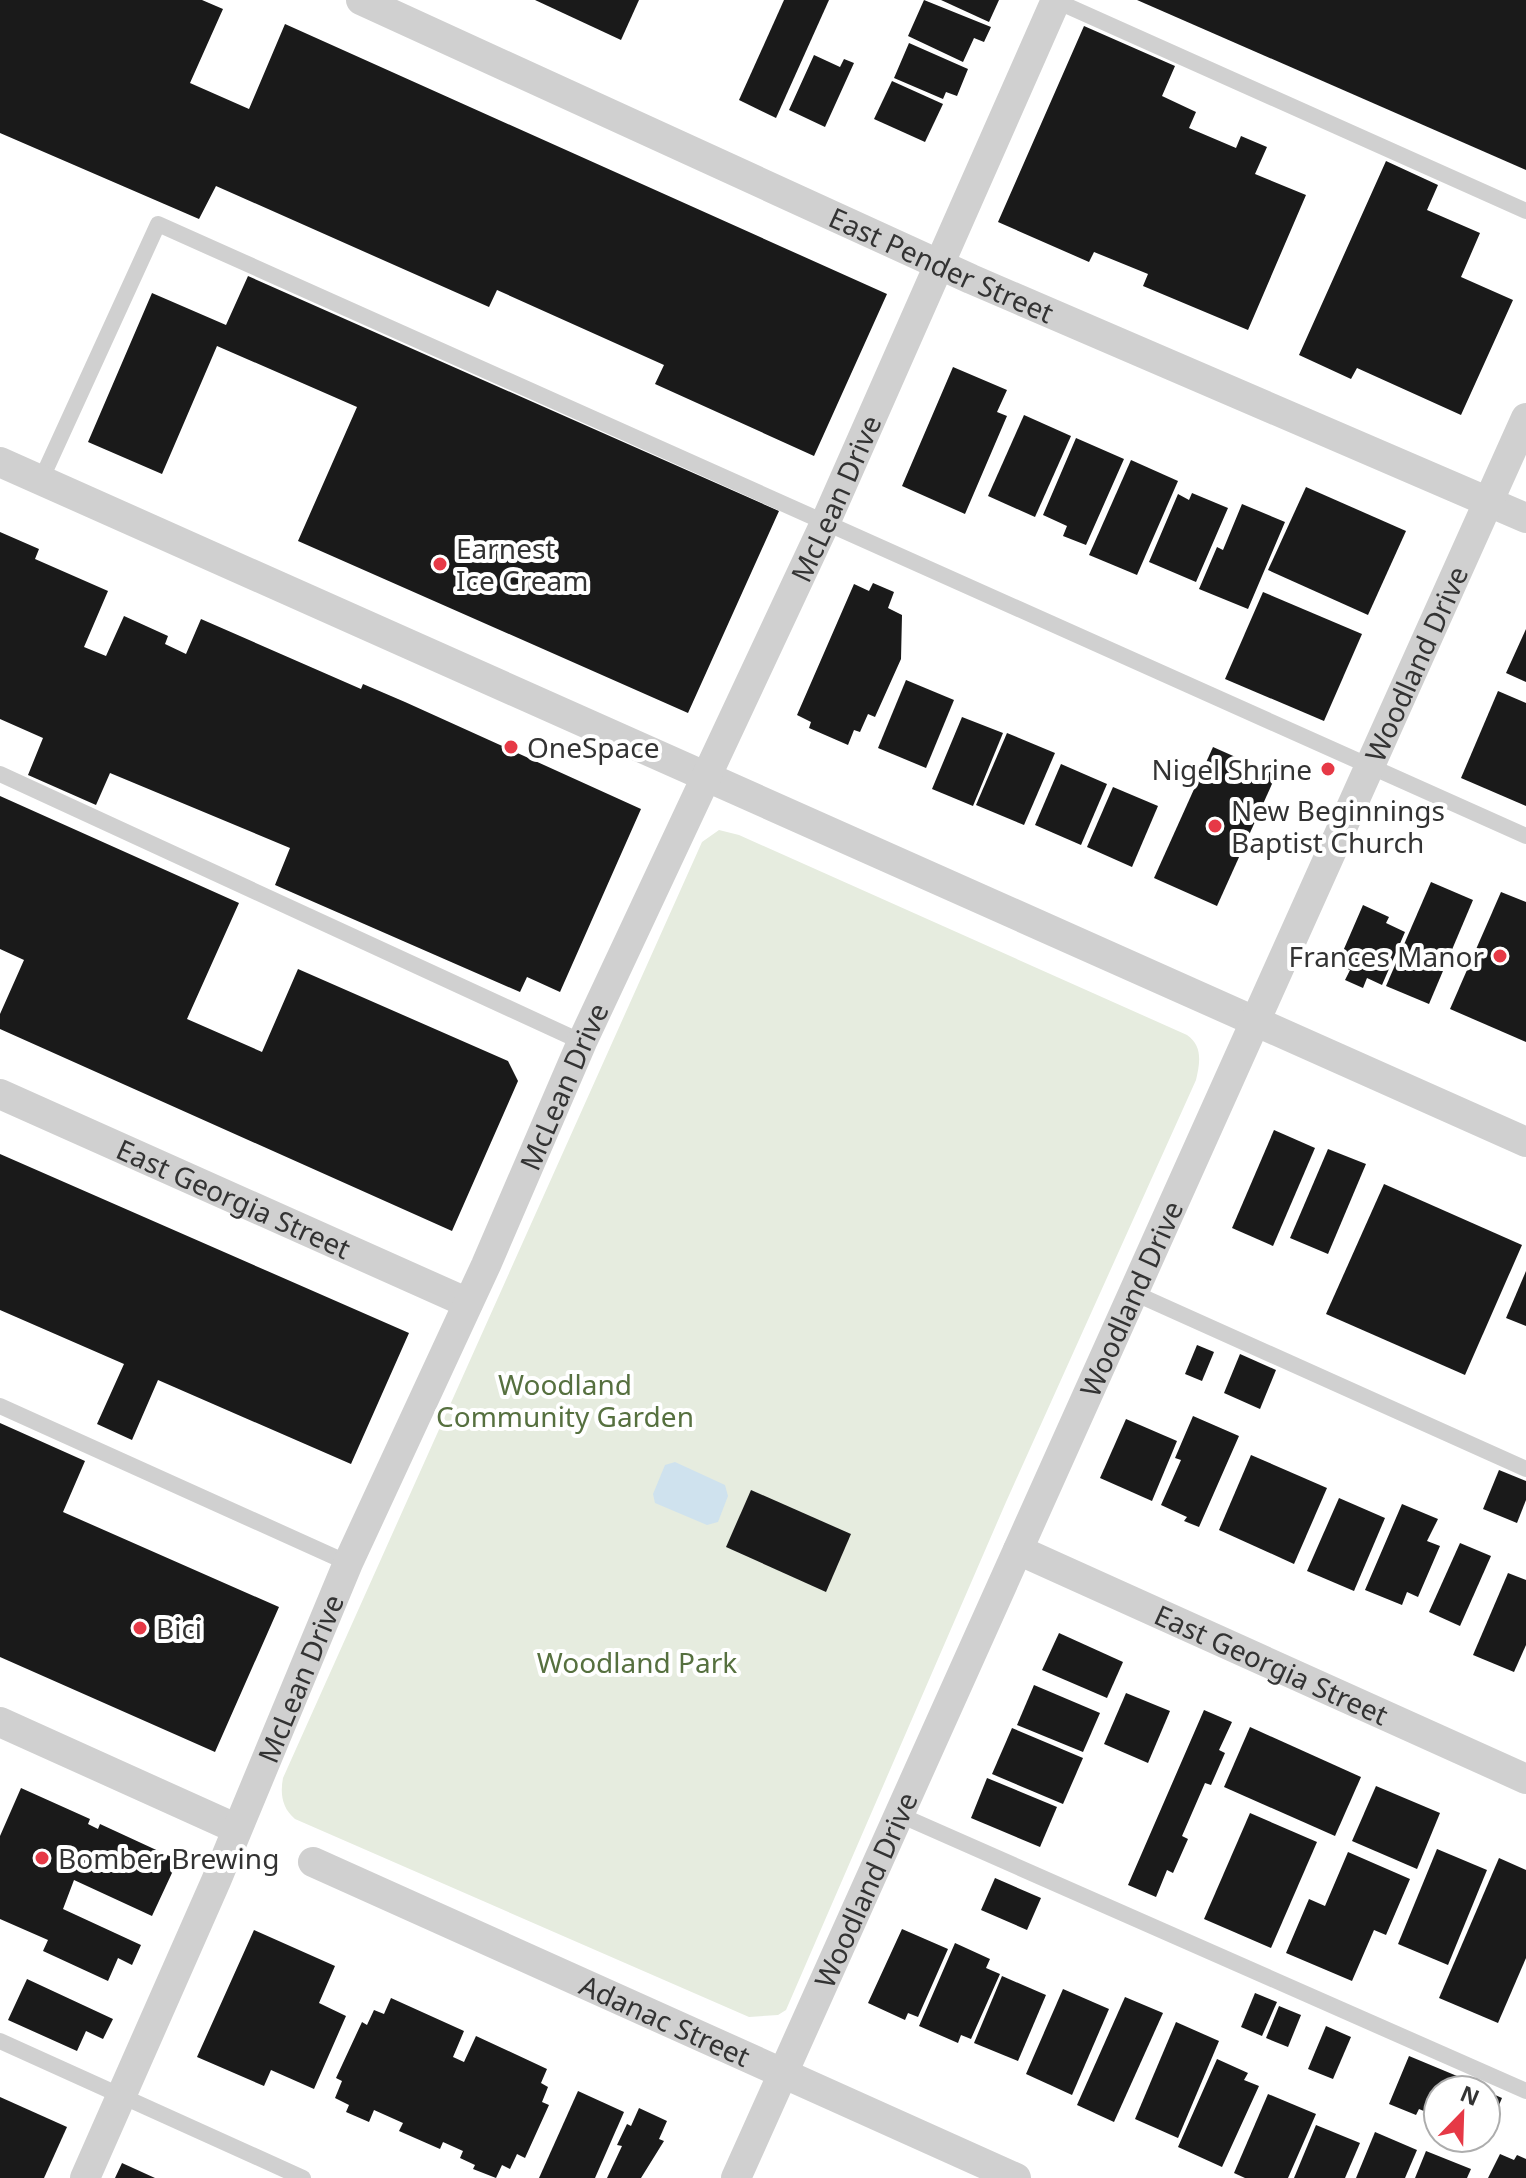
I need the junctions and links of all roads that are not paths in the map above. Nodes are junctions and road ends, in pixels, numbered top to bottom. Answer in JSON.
{"nodes":[{"id":1,"x":361,"y":0,"type":"edge"},
{"id":2,"x":1055,"y":0,"type":"edge"},
{"id":3,"x":1526,"y":211,"type":"edge"},
{"id":4,"x":941,"y":265,"type":"junction"},
{"id":5,"x":1526,"y":418,"type":"edge"},
{"id":6,"x":0,"y":462,"type":"edge"},
{"id":7,"x":41,"y":480,"type":"junction"},
{"id":8,"x":1489,"y":501,"type":"junction"},
{"id":9,"x":1526,"y":518,"type":"edge"},
{"id":10,"x":826,"y":521,"type":"junction"},
{"id":11,"x":1370,"y":765,"type":"junction"},
{"id":12,"x":0,"y":774,"type":"edge"},
{"id":13,"x":705,"y":778,"type":"junction"},
{"id":14,"x":1526,"y":836,"type":"edge"},
{"id":15,"x":1256,"y":1019,"type":"junction"},
{"id":16,"x":582,"y":1042,"type":"junction"},
{"id":17,"x":0,"y":1094,"type":"edge"},
{"id":18,"x":1526,"y":1142,"type":"edge"},
{"id":19,"x":1134,"y":1293,"type":"junction"},
{"id":20,"x":468,"y":1303,"type":"junction"},
{"id":21,"x":0,"y":1406,"type":"edge"},
{"id":22,"x":1526,"y":1469,"type":"edge"},
{"id":23,"x":1018,"y":1550,"type":"junction"},
{"id":24,"x":348,"y":1563,"type":"junction"},
{"id":25,"x":0,"y":1722,"type":"edge"},
{"id":26,"x":1526,"y":1779,"type":"edge"},
{"id":27,"x":900,"y":1815,"type":"junction"},
{"id":28,"x":235,"y":1828,"type":"junction"},
{"id":29,"x":313,"y":1862,"type":"dead end"},
{"id":30,"x":0,"y":2041,"type":"edge"},
{"id":31,"x":784,"y":2073,"type":"junction"},
{"id":32,"x":1526,"y":2091,"type":"edge"},
{"id":33,"x":122,"y":2096,"type":"junction"},
{"id":34,"x":85,"y":2178,"type":"edge"},
{"id":35,"x":303,"y":2178,"type":"edge"},
{"id":36,"x":736,"y":2178,"type":"edge"},
{"id":37,"x":1016,"y":2178,"type":"edge"}],
"edges":[{"from":1,"to":4,"type":"street","name":"East Pender Street"},
{"from":2,"to":3,"type":"lane"},
{"from":2,"to":4,"type":"street","name":"McLean Drive"},
{"from":4,"to":8,"type":"street","name":"East Pender Street"},
{"from":4,"to":10,"type":"street","name":"McLean Drive"},
{"from":5,"to":8,"type":"street","name":"Woodland Drive"},
{"from":6,"to":7,"type":"street"},
{"from":7,"to":10,"type":"lane"},
{"from":7,"to":13,"type":"street"},
{"from":8,"to":9,"type":"street","name":"East Pender Street"},
{"from":8,"to":11,"type":"street","name":"Woodland Drive"},
{"from":10,"to":11,"type":"lane"},
{"from":10,"to":13,"type":"street","name":"McLean Drive"},
{"from":11,"to":14,"type":"lane"},
{"from":11,"to":15,"type":"street","name":"Woodland Drive"},
{"from":12,"to":16,"type":"lane"},
{"from":13,"to":15,"type":"street"},
{"from":13,"to":16,"type":"street","name":"McLean Drive"},
{"from":15,"to":18,"type":"street"},
{"from":15,"to":19,"type":"street","name":"Woodland Drive"},
{"from":16,"to":20,"type":"street","name":"McLean Drive"},
{"from":17,"to":20,"type":"street","name":"East Georgia Street"},
{"from":19,"to":22,"type":"lane"},
{"from":19,"to":23,"type":"street","name":"Woodland Drive"},
{"from":20,"to":24,"type":"street","name":"McLean Drive"},
{"from":21,"to":24,"type":"lane"},
{"from":23,"to":26,"type":"street","name":"East Georgia Street"},
{"from":23,"to":27,"type":"street","name":"Woodland Drive"},
{"from":24,"to":28,"type":"street","name":"McLean Drive"},
{"from":25,"to":28,"type":"street"},
{"from":27,"to":31,"type":"street","name":"Woodland Drive"},
{"from":27,"to":32,"type":"lane"},
{"from":28,"to":33,"type":"street","name":"McLean Drive"},
{"from":29,"to":31,"type":"street","name":"Adanac Street"},
{"from":30,"to":33,"type":"lane"},
{"from":31,"to":36,"type":"street","name":"Woodland Drive"},
{"from":31,"to":37,"type":"street","name":"Adanac Street"},
{"from":33,"to":34,"type":"street","name":"McLean Drive"},
{"from":33,"to":35,"type":"lane"}]}
